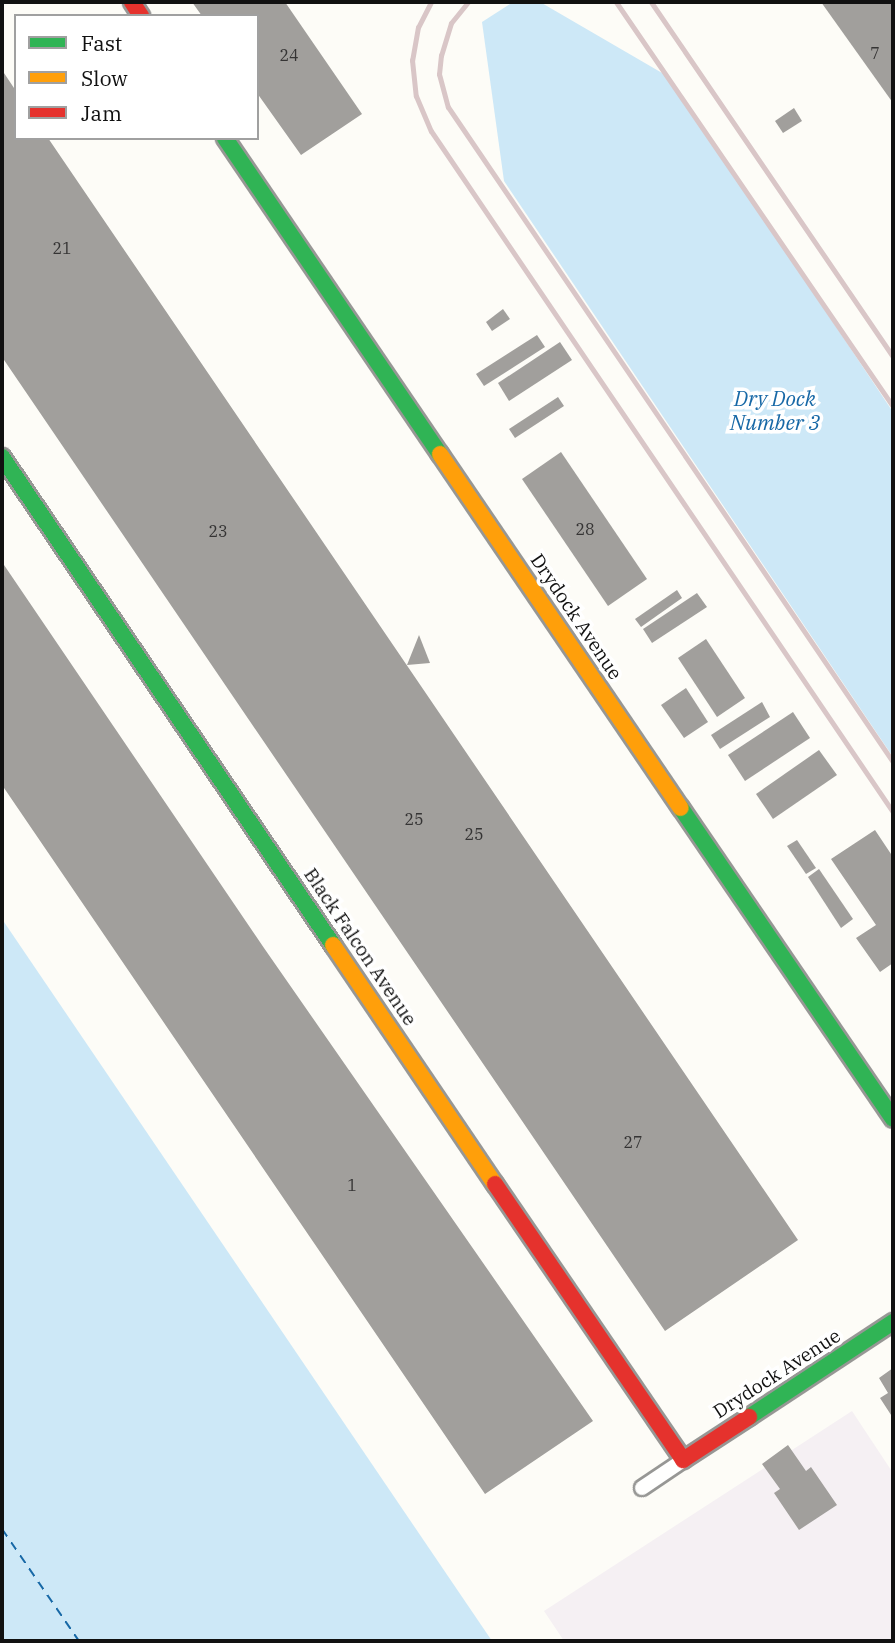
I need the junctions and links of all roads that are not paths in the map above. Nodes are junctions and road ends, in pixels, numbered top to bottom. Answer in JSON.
{"nodes":[{"id":1,"x":226,"y":140,"type":"edge"},
{"id":2,"x":2,"y":457,"type":"edge"},
{"id":3,"x":893,"y":1119,"type":"edge"},
{"id":4,"x":893,"y":1322,"type":"edge"},
{"id":5,"x":683,"y":1460,"type":"junction"},
{"id":6,"x":642,"y":1488,"type":"dead end"}],
"edges":[{"from":1,"to":3,"type":"street","name":"Drydock Avenue"},
{"from":2,"to":5,"type":"street","name":"Black Falcon Avenue"},
{"from":4,"to":5,"type":"street","name":"Drydock Avenue"},
{"from":5,"to":6,"type":"lane"}]}
